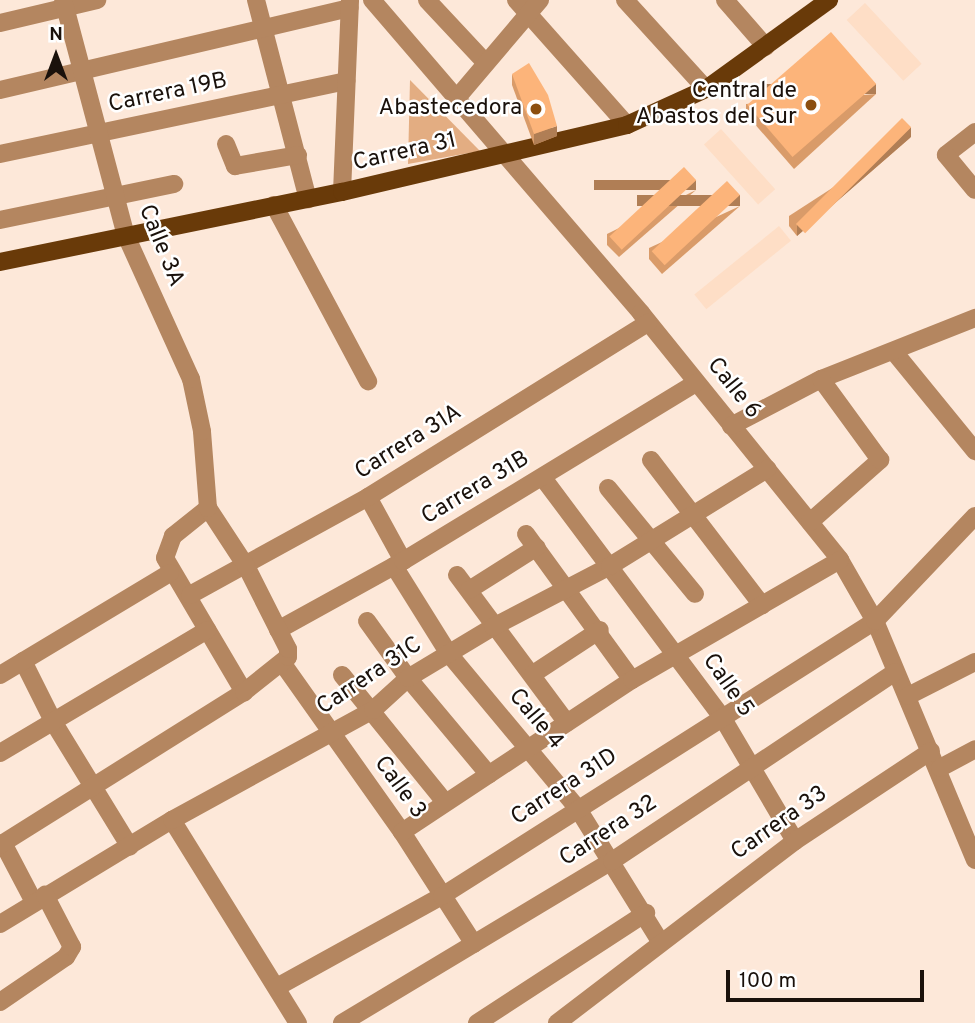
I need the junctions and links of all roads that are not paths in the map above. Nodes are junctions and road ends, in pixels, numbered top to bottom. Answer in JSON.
{"nodes":[{"id":1,"x":97,"y":0,"type":"edge"},
{"id":2,"x":257,"y":0,"type":"edge"},
{"id":3,"x":372,"y":0,"type":"edge"},
{"id":4,"x":427,"y":0,"type":"edge"},
{"id":5,"x":625,"y":0,"type":"edge"},
{"id":6,"x":725,"y":0,"type":"edge"},
{"id":7,"x":828,"y":0,"type":"edge"},
{"id":8,"x":64,"y":4,"type":"edge"},
{"id":9,"x":350,"y":4,"type":"edge"},
{"id":10,"x":528,"y":5,"type":"edge"},
{"id":11,"x":0,"y":23,"type":"edge"},
{"id":12,"x":263,"y":28,"type":"junction"},
{"id":13,"x":766,"y":47,"type":"junction"},
{"id":14,"x":486,"y":64,"type":"junction"},
{"id":15,"x":81,"y":71,"type":"junction"},
{"id":16,"x":346,"y":81,"type":"junction"},
{"id":17,"x":706,"y":89,"type":"junction"},
{"id":18,"x":0,"y":90,"type":"edge"},
{"id":19,"x":281,"y":95,"type":"junction"},
{"id":20,"x":456,"y":99,"type":"junction"},
{"id":21,"x":626,"y":125,"type":"junction"},
{"id":22,"x":975,"y":132,"type":"edge"},
{"id":23,"x":97,"y":134,"type":"junction"},
{"id":24,"x":226,"y":144,"type":"dead end"},
{"id":25,"x":0,"y":154,"type":"edge"},
{"id":26,"x":298,"y":155,"type":"junction"},
{"id":27,"x":504,"y":155,"type":"junction"},
{"id":28,"x":174,"y":184,"type":"dead end"},
{"id":29,"x":975,"y":190,"type":"edge"},
{"id":30,"x":342,"y":192,"type":"junction"},
{"id":31,"x":114,"y":197,"type":"junction"},
{"id":32,"x":308,"y":199,"type":"junction"},
{"id":33,"x":274,"y":205,"type":"junction"},
{"id":34,"x":0,"y":219,"type":"edge"},
{"id":35,"x":126,"y":236,"type":"junction"},
{"id":36,"x":0,"y":262,"type":"edge"},
{"id":37,"x":975,"y":318,"type":"edge"},
{"id":38,"x":648,"y":323,"type":"junction"},
{"id":39,"x":895,"y":353,"type":"junction"},
{"id":40,"x":821,"y":379,"type":"junction"},
{"id":41,"x":368,"y":381,"type":"dead end"},
{"id":42,"x":696,"y":383,"type":"junction"},
{"id":43,"x":731,"y":426,"type":"junction"},
{"id":44,"x":975,"y":451,"type":"edge"},
{"id":45,"x":651,"y":460,"type":"dead end"},
{"id":46,"x":767,"y":469,"type":"junction"},
{"id":47,"x":543,"y":478,"type":"junction"},
{"id":48,"x":608,"y":488,"type":"dead end"},
{"id":49,"x":368,"y":497,"type":"junction"},
{"id":50,"x":208,"y":508,"type":"junction"},
{"id":51,"x":694,"y":514,"type":"junction"},
{"id":52,"x":975,"y":516,"type":"edge"},
{"id":53,"x":810,"y":522,"type":"junction"},
{"id":54,"x":650,"y":541,"type":"junction"},
{"id":55,"x":840,"y":560,"type":"junction"},
{"id":56,"x":399,"y":564,"type":"junction"},
{"id":57,"x":246,"y":566,"type":"junction"},
{"id":58,"x":610,"y":566,"type":"junction"},
{"id":59,"x":170,"y":573,"type":"junction"},
{"id":60,"x":457,"y":575,"type":"dead end"},
{"id":61,"x":469,"y":590,"type":"junction"},
{"id":62,"x":568,"y":590,"type":"junction"},
{"id":63,"x":695,"y":594,"type":"dead end"},
{"id":64,"x":190,"y":595,"type":"junction"},
{"id":65,"x":762,"y":605,"type":"junction"},
{"id":66,"x":367,"y":621,"type":"dead end"},
{"id":67,"x":874,"y":621,"type":"junction"},
{"id":68,"x":493,"y":627,"type":"junction"},
{"id":69,"x":207,"y":630,"type":"junction"},
{"id":70,"x":278,"y":630,"type":"junction"},
{"id":71,"x":600,"y":630,"type":"junction"},
{"id":72,"x":449,"y":654,"type":"junction"},
{"id":73,"x":677,"y":657,"type":"junction"},
{"id":74,"x":23,"y":661,"type":"junction"},
{"id":75,"x":975,"y":662,"type":"edge"},
{"id":76,"x":283,"y":664,"type":"junction"},
{"id":77,"x":895,"y":672,"type":"junction"},
{"id":78,"x":533,"y":674,"type":"junction"},
{"id":79,"x":0,"y":675,"type":"edge"},
{"id":80,"x":342,"y":675,"type":"dead end"},
{"id":81,"x":408,"y":678,"type":"junction"},
{"id":82,"x":632,"y":680,"type":"junction"},
{"id":83,"x":244,"y":692,"type":"junction"},
{"id":84,"x":908,"y":696,"type":"junction"},
{"id":85,"x":373,"y":710,"type":"junction"},
{"id":86,"x":722,"y":717,"type":"junction"},
{"id":87,"x":54,"y":723,"type":"junction"},
{"id":88,"x":567,"y":723,"type":"junction"},
{"id":89,"x":329,"y":735,"type":"junction"},
{"id":90,"x":527,"y":747,"type":"junction"},
{"id":91,"x":975,"y":750,"type":"edge"},
{"id":92,"x":931,"y":751,"type":"junction"},
{"id":93,"x":0,"y":752,"type":"edge"},
{"id":94,"x":751,"y":768,"type":"junction"},
{"id":95,"x":940,"y":768,"type":"junction"},
{"id":96,"x":489,"y":775,"type":"junction"},
{"id":97,"x":92,"y":788,"type":"junction"},
{"id":98,"x":445,"y":802,"type":"junction"},
{"id":99,"x":578,"y":809,"type":"junction"},
{"id":100,"x":172,"y":820,"type":"junction"},
{"id":101,"x":402,"y":832,"type":"junction"},
{"id":102,"x":795,"y":841,"type":"junction"},
{"id":103,"x":2,"y":844,"type":"edge"},
{"id":104,"x":130,"y":847,"type":"junction"},
{"id":105,"x":973,"y":850,"type":"edge"},
{"id":106,"x":612,"y":862,"type":"junction"},
{"id":107,"x":442,"y":895,"type":"junction"},
{"id":108,"x":39,"y":898,"type":"junction"},
{"id":109,"x":646,"y":913,"type":"junction"},
{"id":110,"x":0,"y":924,"type":"edge"},
{"id":111,"x":660,"y":940,"type":"junction"},
{"id":112,"x":474,"y":944,"type":"junction"},
{"id":113,"x":277,"y":987,"type":"junction"},
{"id":114,"x":0,"y":1002,"type":"edge"},
{"id":115,"x":298,"y":1023,"type":"edge"},
{"id":116,"x":342,"y":1023,"type":"edge"},
{"id":117,"x":477,"y":1023,"type":"edge"},
{"id":118,"x":557,"y":1023,"type":"edge"}],
"edges":[{"from":1,"to":8,"type":"street"},
{"from":2,"to":12,"type":"street"},
{"from":3,"to":20,"type":"street","name":"Calle 6"},
{"from":4,"to":14,"type":"street"},
{"from":5,"to":17,"type":"street"},
{"from":6,"to":13,"type":"street"},
{"from":7,"to":13,"type":"main road","name":"Carrera 31"},
{"from":8,"to":11,"type":"street"},
{"from":8,"to":15,"type":"street","name":"Calle 3A"},
{"from":9,"to":12,"type":"street"},
{"from":9,"to":16,"type":"street"},
{"from":10,"to":14,"type":"street"},
{"from":10,"to":21,"type":"street"},
{"from":12,"to":15,"type":"street"},
{"from":12,"to":19,"type":"street"},
{"from":13,"to":17,"type":"main road","name":"Carrera 31"},
{"from":14,"to":20,"type":"street"},
{"from":15,"to":18,"type":"street"},
{"from":15,"to":23,"type":"street","name":"Calle 3A"},
{"from":16,"to":19,"type":"street","name":"Carrera 19B"},
{"from":16,"to":30,"type":"street"},
{"from":17,"to":21,"type":"main road","name":"Carrera 31"},
{"from":19,"to":23,"type":"street","name":"Carrera 19B"},
{"from":19,"to":26,"type":"street"},
{"from":20,"to":27,"type":"street","name":"Calle 6"},
{"from":21,"to":27,"type":"main road","name":"Carrera 31"},
{"from":22,"to":29,"type":"street"},
{"from":23,"to":25,"type":"street","name":"Carrera 19B"},
{"from":23,"to":31,"type":"street","name":"Calle 3A"},
{"from":24,"to":26,"type":"street"},
{"from":26,"to":32,"type":"street"},
{"from":27,"to":30,"type":"main road","name":"Carrera 31"},
{"from":27,"to":38,"type":"street","name":"Calle 6"},
{"from":28,"to":31,"type":"street"},
{"from":30,"to":32,"type":"main road","name":"Carrera 31"},
{"from":31,"to":34,"type":"street"},
{"from":31,"to":35,"type":"street","name":"Calle 3A"},
{"from":32,"to":33,"type":"main road","name":"Carrera 31"},
{"from":33,"to":35,"type":"main road","name":"Carrera 31"},
{"from":33,"to":41,"type":"street"},
{"from":35,"to":36,"type":"main road","name":"Carrera 31"},
{"from":35,"to":50,"type":"street","name":"Calle 3A"},
{"from":37,"to":39,"type":"street"},
{"from":38,"to":42,"type":"street","name":"Calle 6"},
{"from":38,"to":49,"type":"street","name":"Carrera 31A"},
{"from":39,"to":40,"type":"street"},
{"from":39,"to":44,"type":"street"},
{"from":40,"to":43,"type":"street"},
{"from":40,"to":53,"type":"street"},
{"from":42,"to":43,"type":"street","name":"Calle 6"},
{"from":42,"to":47,"type":"street","name":"Carrera 31B"},
{"from":43,"to":46,"type":"street","name":"Calle 6"},
{"from":45,"to":51,"type":"street"},
{"from":46,"to":51,"type":"street","name":"Carrera 31C"},
{"from":46,"to":53,"type":"street","name":"Calle 6"},
{"from":47,"to":56,"type":"street","name":"Carrera 31B"},
{"from":47,"to":58,"type":"street","name":"Calle 5"},
{"from":48,"to":54,"type":"street"},
{"from":49,"to":56,"type":"street","name":"Calle 4"},
{"from":49,"to":57,"type":"street","name":"Carrera 31A"},
{"from":50,"to":57,"type":"street"},
{"from":50,"to":59,"type":"street"},
{"from":51,"to":54,"type":"street","name":"Carrera 31C"},
{"from":51,"to":65,"type":"street"},
{"from":52,"to":67,"type":"street","name":"Carrera 31D"},
{"from":53,"to":55,"type":"street","name":"Calle 6"},
{"from":54,"to":58,"type":"street","name":"Carrera 31C"},
{"from":54,"to":63,"type":"street"},
{"from":55,"to":65,"type":"street"},
{"from":55,"to":67,"type":"street","name":"Calle 6"},
{"from":56,"to":70,"type":"street","name":"Carrera 31B"},
{"from":56,"to":72,"type":"street","name":"Calle 4"},
{"from":57,"to":64,"type":"street","name":"Carrera 31A"},
{"from":57,"to":70,"type":"street"},
{"from":58,"to":62,"type":"street","name":"Carrera 31C"},
{"from":58,"to":73,"type":"street","name":"Calle 5"},
{"from":59,"to":64,"type":"street"},
{"from":59,"to":74,"type":"street"},
{"from":60,"to":61,"type":"street"},
{"from":61,"to":62,"type":"street"},
{"from":61,"to":68,"type":"street"},
{"from":62,"to":68,"type":"street","name":"Carrera 31C"},
{"from":62,"to":71,"type":"street"},
{"from":64,"to":69,"type":"street"},
{"from":65,"to":73,"type":"street"},
{"from":66,"to":81,"type":"street"},
{"from":67,"to":77,"type":"street","name":"Calle 6"},
{"from":67,"to":86,"type":"street","name":"Carrera 31D"},
{"from":68,"to":72,"type":"street","name":"Carrera 31C"},
{"from":68,"to":78,"type":"street"},
{"from":69,"to":83,"type":"street"},
{"from":69,"to":87,"type":"street"},
{"from":70,"to":76,"type":"street"},
{"from":71,"to":78,"type":"street"},
{"from":71,"to":82,"type":"street"},
{"from":72,"to":81,"type":"street","name":"Carrera 31C"},
{"from":72,"to":90,"type":"street","name":"Calle 4"},
{"from":73,"to":82,"type":"street"},
{"from":73,"to":86,"type":"street","name":"Calle 5"},
{"from":74,"to":79,"type":"street"},
{"from":74,"to":87,"type":"street"},
{"from":75,"to":84,"type":"street"},
{"from":76,"to":83,"type":"street"},
{"from":76,"to":89,"type":"street","name":"Calle 3"},
{"from":77,"to":84,"type":"street","name":"Calle 6"},
{"from":77,"to":94,"type":"street","name":"Carrera 32"},
{"from":78,"to":88,"type":"street"},
{"from":80,"to":85,"type":"street"},
{"from":81,"to":85,"type":"street","name":"Carrera 31C"},
{"from":81,"to":96,"type":"street"},
{"from":82,"to":88,"type":"street"},
{"from":83,"to":97,"type":"street"},
{"from":84,"to":92,"type":"street","name":"Calle 6"},
{"from":85,"to":89,"type":"street","name":"Carrera 31C"},
{"from":85,"to":98,"type":"street"},
{"from":86,"to":94,"type":"street","name":"Calle 5"},
{"from":86,"to":99,"type":"street","name":"Carrera 31D"},
{"from":87,"to":93,"type":"street"},
{"from":87,"to":97,"type":"street"},
{"from":88,"to":90,"type":"street"},
{"from":89,"to":100,"type":"street","name":"Carrera 31C"},
{"from":89,"to":101,"type":"street","name":"Calle 3"},
{"from":90,"to":96,"type":"street"},
{"from":90,"to":99,"type":"street","name":"Calle 4"},
{"from":91,"to":95,"type":"street"},
{"from":92,"to":95,"type":"street","name":"Calle 6"},
{"from":92,"to":102,"type":"street","name":"Carrera 33"},
{"from":94,"to":102,"type":"street","name":"Calle 5"},
{"from":94,"to":106,"type":"street","name":"Carrera 32"},
{"from":95,"to":105,"type":"street","name":"Calle 6"},
{"from":96,"to":98,"type":"street"},
{"from":97,"to":103,"type":"street"},
{"from":97,"to":104,"type":"street"},
{"from":98,"to":101,"type":"street"},
{"from":99,"to":106,"type":"street","name":"Calle 4"},
{"from":99,"to":107,"type":"street","name":"Carrera 31D"},
{"from":100,"to":104,"type":"street","name":"Carrera 31C"},
{"from":100,"to":113,"type":"street"},
{"from":101,"to":107,"type":"street","name":"Calle 3"},
{"from":102,"to":111,"type":"street","name":"Carrera 33"},
{"from":103,"to":108,"type":"street"},
{"from":104,"to":108,"type":"street","name":"Carrera 31C"},
{"from":106,"to":109,"type":"street","name":"Calle 4"},
{"from":106,"to":112,"type":"street","name":"Carrera 32"},
{"from":107,"to":112,"type":"street","name":"Calle 3"},
{"from":107,"to":113,"type":"street","name":"Carrera 31D"},
{"from":108,"to":110,"type":"street","name":"Carrera 31C"},
{"from":108,"to":114,"type":"street"},
{"from":109,"to":111,"type":"street","name":"Calle 4"},
{"from":109,"to":117,"type":"street"},
{"from":111,"to":118,"type":"street","name":"Carrera 33"},
{"from":112,"to":116,"type":"street","name":"Carrera 32"},
{"from":113,"to":115,"type":"street"}]}
